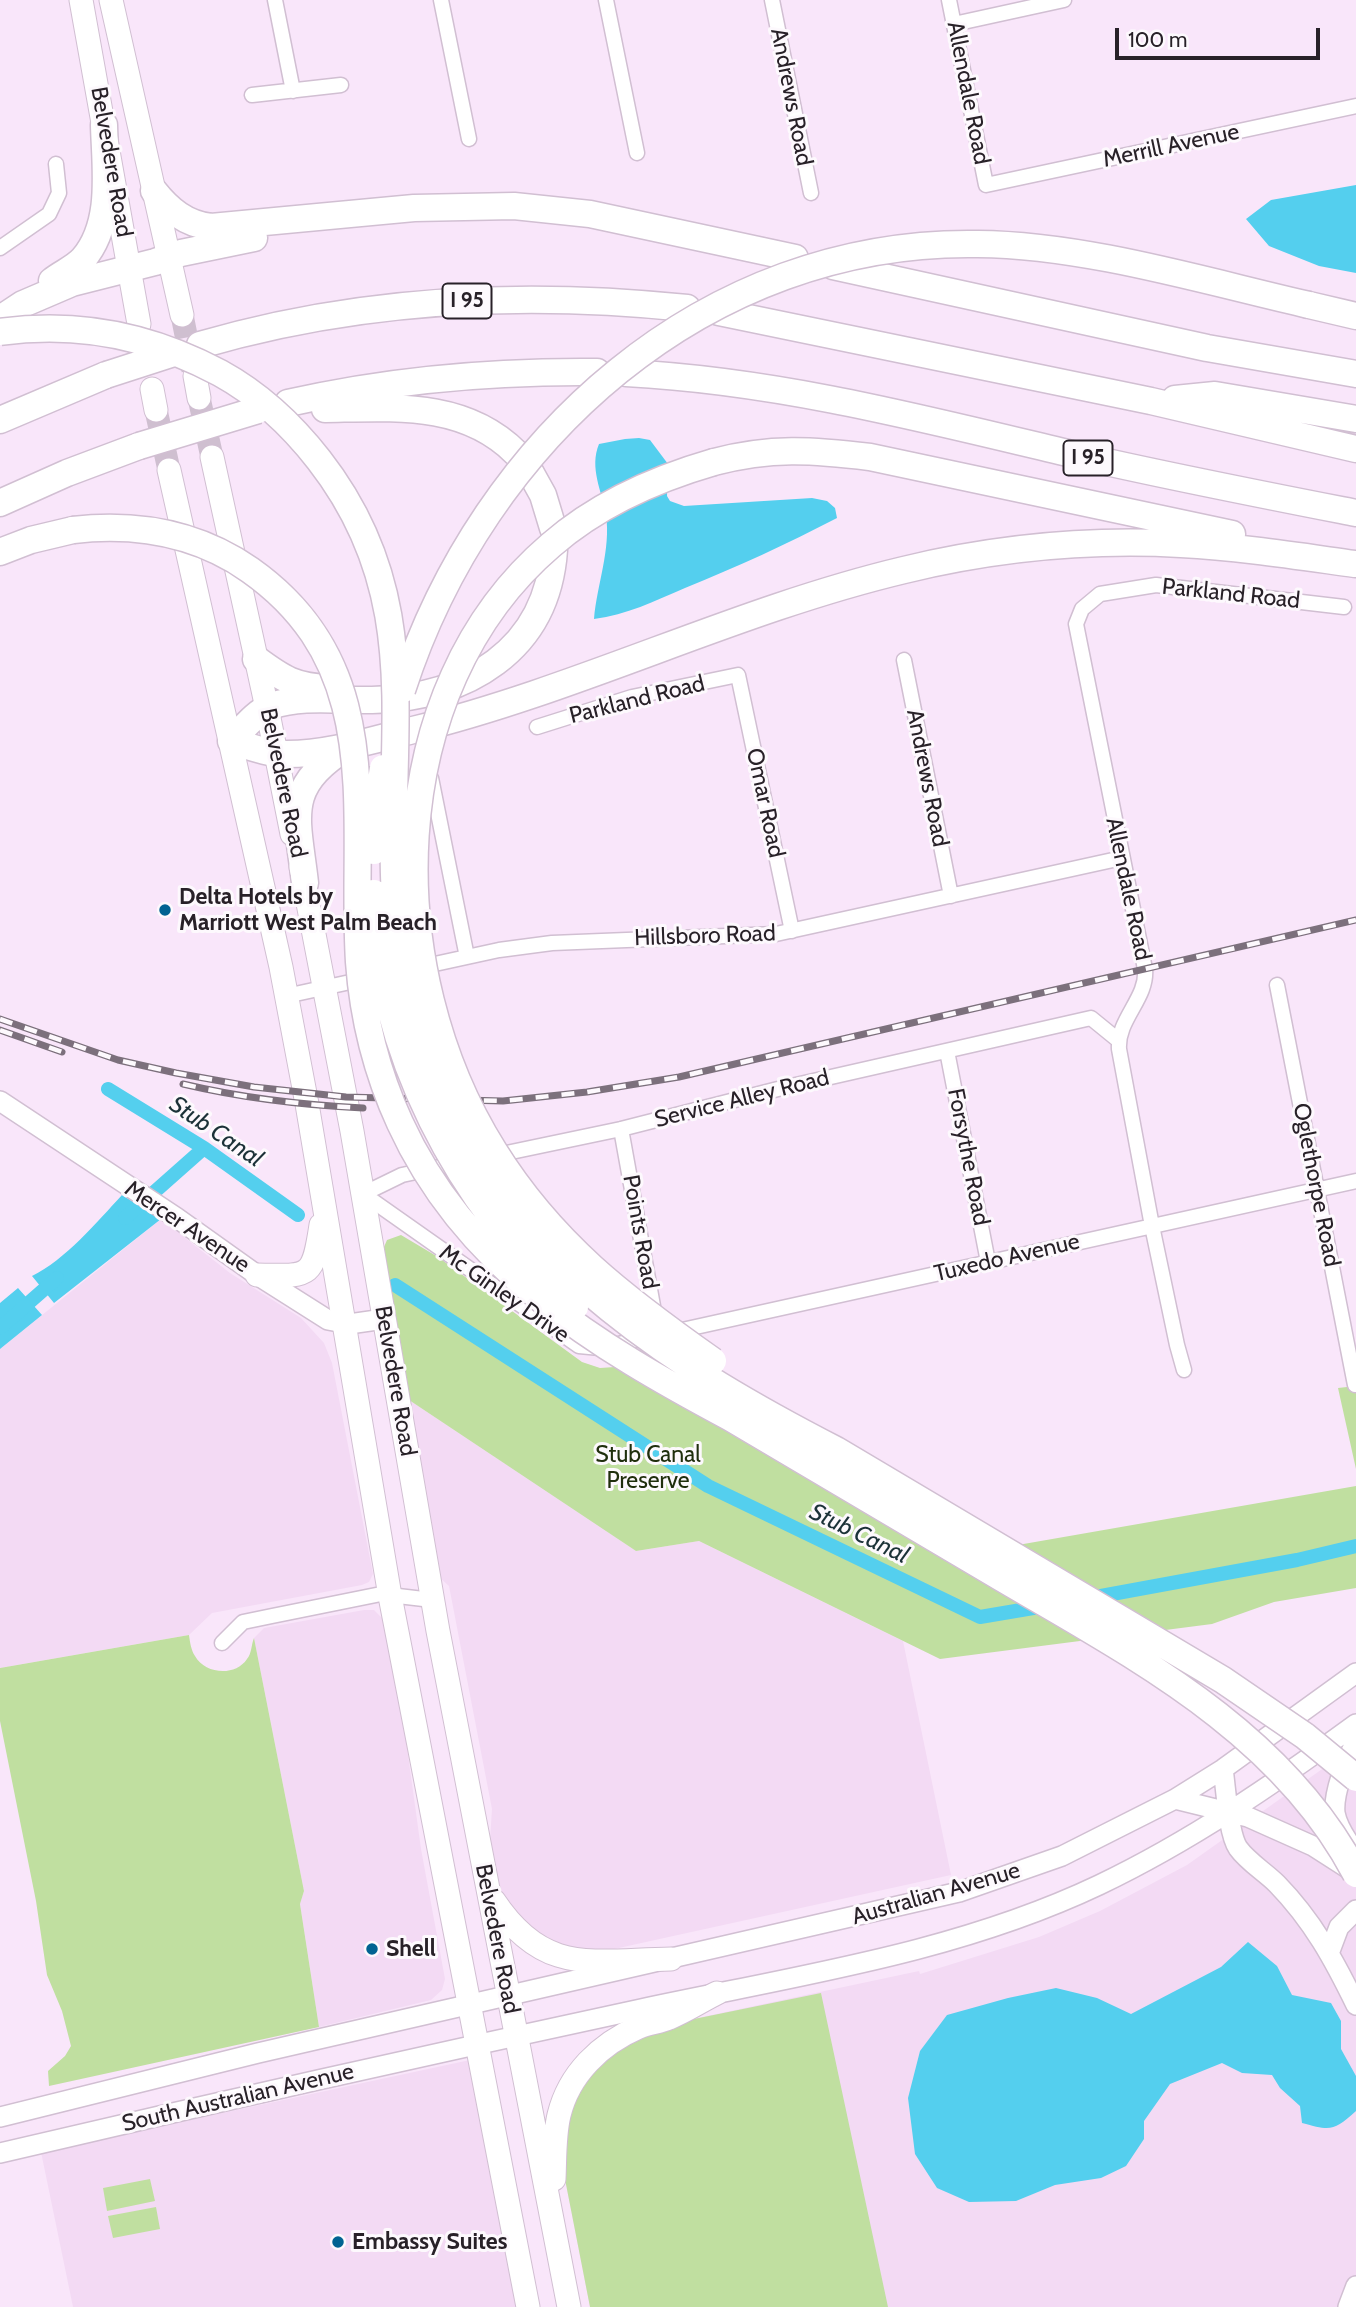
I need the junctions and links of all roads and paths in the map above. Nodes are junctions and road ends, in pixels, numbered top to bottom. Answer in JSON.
{"nodes":[{"id":1,"x":81,"y":0,"type":"edge"},
{"id":2,"x":111,"y":0,"type":"edge"},
{"id":3,"x":275,"y":0,"type":"edge"},
{"id":4,"x":441,"y":0,"type":"edge"},
{"id":5,"x":606,"y":0,"type":"edge"},
{"id":6,"x":772,"y":0,"type":"edge"},
{"id":7,"x":949,"y":0,"type":"edge"},
{"id":8,"x":1064,"y":0,"type":"edge"},
{"id":9,"x":954,"y":24,"type":"junction"},
{"id":10,"x":341,"y":85,"type":"dead end"},
{"id":11,"x":293,"y":90,"type":"junction"},
{"id":12,"x":252,"y":95,"type":"dead end"},
{"id":13,"x":1356,"y":106,"type":"edge"},
{"id":14,"x":104,"y":125,"type":"junction"},
{"id":15,"x":469,"y":139,"type":"dead end"},
{"id":16,"x":637,"y":153,"type":"dead end"},
{"id":17,"x":56,"y":164,"type":"dead end"},
{"id":18,"x":986,"y":185,"type":"joint"},
{"id":19,"x":154,"y":191,"type":"junction"},
{"id":20,"x":811,"y":193,"type":"dead end"},
{"id":21,"x":366,"y":214,"type":"junction"},
{"id":22,"x":0,"y":248,"type":"edge"},
{"id":23,"x":170,"y":257,"type":"junction"},
{"id":24,"x":795,"y":258,"type":"dead end"},
{"id":25,"x":833,"y":266,"type":"dead end"},
{"id":26,"x":130,"y":269,"type":"junction"},
{"id":27,"x":23,"y":304,"type":"junction"},
{"id":28,"x":687,"y":308,"type":"dead end"},
{"id":29,"x":719,"y":312,"type":"dead end"},
{"id":30,"x":182,"y":315,"type":"tunnel mouth"},
{"id":31,"x":1356,"y":316,"type":"edge"},
{"id":32,"x":0,"y":319,"type":"edge"},
{"id":33,"x":139,"y":324,"type":"dead end"},
{"id":34,"x":0,"y":332,"type":"edge"},
{"id":35,"x":200,"y":345,"type":"dead end"},
{"id":36,"x":171,"y":354,"type":"dead end"},
{"id":37,"x":597,"y":372,"type":"dead end"},
{"id":38,"x":626,"y":373,"type":"dead end"},
{"id":39,"x":1356,"y":374,"type":"edge"},
{"id":40,"x":1152,"y":401,"type":"junction"},
{"id":41,"x":275,"y":409,"type":"junction"},
{"id":42,"x":1356,"y":419,"type":"edge"},
{"id":43,"x":0,"y":420,"type":"edge"},
{"id":44,"x":1356,"y":449,"type":"edge"},
{"id":45,"x":212,"y":457,"type":"tunnel mouth"},
{"id":46,"x":169,"y":470,"type":"tunnel mouth"},
{"id":47,"x":0,"y":503,"type":"edge"},
{"id":48,"x":1356,"y":513,"type":"edge"},
{"id":49,"x":0,"y":552,"type":"edge"},
{"id":50,"x":1355,"y":564,"type":"edge"},
{"id":51,"x":1345,"y":607,"type":"dead end"},
{"id":52,"x":1082,"y":609,"type":"joint"},
{"id":53,"x":256,"y":659,"type":"junction"},
{"id":54,"x":904,"y":660,"type":"dead end"},
{"id":55,"x":738,"y":675,"type":"joint"},
{"id":56,"x":422,"y":695,"type":"junction"},
{"id":57,"x":267,"y":708,"type":"junction"},
{"id":58,"x":537,"y":727,"type":"dead end"},
{"id":59,"x":230,"y":741,"type":"junction"},
{"id":60,"x":351,"y":745,"type":"junction"},
{"id":61,"x":275,"y":753,"type":"junction"},
{"id":62,"x":430,"y":773,"type":"dead end"},
{"id":63,"x":1122,"y":858,"type":"junction"},
{"id":64,"x":305,"y":883,"type":"junction"},
{"id":65,"x":951,"y":896,"type":"junction"},
{"id":66,"x":792,"y":931,"type":"junction"},
{"id":67,"x":467,"y":957,"type":"junction"},
{"id":68,"x":1277,"y":985,"type":"dead end"},
{"id":69,"x":325,"y":987,"type":"junction"},
{"id":70,"x":286,"y":996,"type":"junction"},
{"id":71,"x":1118,"y":1040,"type":"junction"},
{"id":72,"x":947,"y":1051,"type":"junction"},
{"id":73,"x":0,"y":1101,"type":"edge"},
{"id":74,"x":621,"y":1129,"type":"junction"},
{"id":75,"x":1356,"y":1181,"type":"edge"},
{"id":76,"x":1317,"y":1189,"type":"junction"},
{"id":77,"x":363,"y":1194,"type":"junction"},
{"id":78,"x":324,"y":1208,"type":"junction"},
{"id":79,"x":1152,"y":1226,"type":"junction"},
{"id":80,"x":988,"y":1262,"type":"junction"},
{"id":81,"x":257,"y":1275,"type":"junction"},
{"id":82,"x":384,"y":1319,"type":"junction"},
{"id":83,"x":344,"y":1324,"type":"junction"},
{"id":84,"x":659,"y":1335,"type":"junction"},
{"id":85,"x":1184,"y":1370,"type":"dead end"},
{"id":86,"x":1354,"y":1385,"type":"edge"},
{"id":87,"x":731,"y":1418,"type":"junction"},
{"id":88,"x":836,"y":1450,"type":"junction"},
{"id":89,"x":390,"y":1596,"type":"junction"},
{"id":90,"x":432,"y":1600,"type":"junction"},
{"id":91,"x":222,"y":1643,"type":"dead end"},
{"id":92,"x":1356,"y":1673,"type":"edge"},
{"id":93,"x":1356,"y":1724,"type":"edge"},
{"id":94,"x":1356,"y":1743,"type":"edge"},
{"id":95,"x":1223,"y":1769,"type":"junction"},
{"id":96,"x":1356,"y":1778,"type":"edge"},
{"id":97,"x":1175,"y":1799,"type":"junction"},
{"id":98,"x":1230,"y":1813,"type":"junction"},
{"id":99,"x":1356,"y":1853,"type":"edge"},
{"id":100,"x":1356,"y":1874,"type":"edge"},
{"id":101,"x":488,"y":1892,"type":"junction"},
{"id":102,"x":1356,"y":1910,"type":"edge"},
{"id":103,"x":1330,"y":1951,"type":"junction"},
{"id":104,"x":671,"y":1959,"type":"junction"},
{"id":105,"x":717,"y":1993,"type":"junction"},
{"id":106,"x":508,"y":1995,"type":"junction"},
{"id":107,"x":469,"y":2004,"type":"junction"},
{"id":108,"x":1356,"y":2006,"type":"edge"},
{"id":109,"x":517,"y":2036,"type":"junction"},
{"id":110,"x":477,"y":2045,"type":"junction"},
{"id":111,"x":0,"y":2117,"type":"edge"},
{"id":112,"x":0,"y":2153,"type":"edge"},
{"id":113,"x":552,"y":2221,"type":"junction"},
{"id":114,"x":1356,"y":2286,"type":"edge"},
{"id":115,"x":528,"y":2307,"type":"edge"},
{"id":116,"x":569,"y":2307,"type":"edge"},
{"id":117,"x":1348,"y":2307,"type":"edge"}],
"edges":[{"from":1,"to":14,"type":"main road","name":"Belvedere Road"},
{"from":2,"to":19,"type":"main road","name":"Belvedere Road"},
{"from":3,"to":11,"type":"street"},
{"from":4,"to":15,"type":"street"},
{"from":5,"to":16,"type":"street"},
{"from":6,"to":20,"type":"street","name":"Andrews Road"},
{"from":7,"to":9,"type":"street","name":"Allendale Road"},
{"from":8,"to":9,"type":"street"},
{"from":9,"to":18,"type":"street","name":"Allendale Road"},
{"from":10,"to":11,"type":"street"},
{"from":11,"to":12,"type":"street"},
{"from":13,"to":18,"type":"street","name":"Merrill Avenue"},
{"from":14,"to":26,"type":"main road","name":"Belvedere Road"},
{"from":14,"to":27,"type":"highway"},
{"from":17,"to":22,"type":"street"},
{"from":19,"to":21,"type":"highway"},
{"from":19,"to":23,"type":"main road","name":"Belvedere Road"},
{"from":21,"to":23,"type":"highway"},
{"from":21,"to":24,"type":"highway"},
{"from":23,"to":26,"type":"highway"},
{"from":23,"to":30,"type":"main road","name":"Belvedere Road"},
{"from":25,"to":39,"type":"highway"},
{"from":26,"to":27,"type":"highway"},
{"from":26,"to":33,"type":"main road","name":"Belvedere Road"},
{"from":27,"to":32,"type":"highway"},
{"from":28,"to":35,"type":"highway","number":"I 95"},
{"from":29,"to":40,"type":"highway"},
{"from":31,"to":87,"type":"highway","bridge":true},
{"from":34,"to":88,"type":"highway","bridge":true},
{"from":36,"to":43,"type":"highway","bridge":true},
{"from":37,"to":41,"type":"highway"},
{"from":38,"to":48,"type":"highway","number":"I 95"},
{"from":40,"to":42,"type":"highway"},
{"from":40,"to":44,"type":"highway"},
{"from":41,"to":47,"type":"highway","bridge":true},
{"from":41,"to":56,"type":"highway"},
{"from":45,"to":53,"type":"main road","name":"Belvedere Road"},
{"from":46,"to":59,"type":"main road","name":"Belvedere Road"},
{"from":49,"to":87,"type":"highway","bridge":true},
{"from":50,"to":60,"type":"highway"},
{"from":50,"to":88,"type":"highway","bridge":true},
{"from":51,"to":52,"type":"street","name":"Parkland Road"},
{"from":52,"to":63,"type":"street","name":"Allendale Road"},
{"from":53,"to":56,"type":"highway"},
{"from":53,"to":57,"type":"main road","name":"Belvedere Road"},
{"from":54,"to":65,"type":"street","name":"Andrews Road"},
{"from":55,"to":58,"type":"street","name":"Parkland Road"},
{"from":55,"to":66,"type":"street","name":"Omar Road"},
{"from":56,"to":57,"type":"highway"},
{"from":57,"to":59,"type":"highway"},
{"from":57,"to":61,"type":"main road","name":"Belvedere Road"},
{"from":59,"to":61,"type":"highway"},
{"from":59,"to":70,"type":"main road","name":"Belvedere Road"},
{"from":60,"to":61,"type":"highway"},
{"from":60,"to":64,"type":"highway"},
{"from":61,"to":64,"type":"main road","name":"Belvedere Road"},
{"from":62,"to":67,"type":"street"},
{"from":63,"to":65,"type":"street","name":"Hillsboro Road"},
{"from":63,"to":71,"type":"street","name":"Allendale Road"},
{"from":64,"to":69,"type":"main road","name":"Belvedere Road"},
{"from":65,"to":66,"type":"street","name":"Hillsboro Road"},
{"from":66,"to":67,"type":"street","name":"Hillsboro Road"},
{"from":67,"to":69,"type":"street","name":"Hillsboro Road"},
{"from":68,"to":76,"type":"street","name":"Oglethorpe Road"},
{"from":69,"to":70,"type":"street","name":"Hillsboro Road"},
{"from":69,"to":77,"type":"main road","name":"Belvedere Road"},
{"from":70,"to":78,"type":"main road","name":"Belvedere Road"},
{"from":71,"to":72,"type":"street","name":"Service Alley Road"},
{"from":71,"to":79,"type":"street","name":"Allendale Road"},
{"from":72,"to":74,"type":"street","name":"Service Alley Road"},
{"from":72,"to":80,"type":"street","name":"Forsythe Road"},
{"from":73,"to":81,"type":"main road","name":"Mercer Avenue"},
{"from":74,"to":77,"type":"street","name":"Service Alley Road"},
{"from":74,"to":84,"type":"street","name":"Points Road"},
{"from":75,"to":76,"type":"street","name":"Tuxedo Avenue"},
{"from":76,"to":79,"type":"street","name":"Tuxedo Avenue"},
{"from":76,"to":86,"type":"street","name":"Oglethorpe Road"},
{"from":77,"to":82,"type":"main road","name":"Belvedere Road"},
{"from":77,"to":84,"type":"street","name":"Mc Ginley Drive"},
{"from":78,"to":81,"type":"main road"},
{"from":78,"to":83,"type":"main road","name":"Belvedere Road"},
{"from":79,"to":80,"type":"street","name":"Tuxedo Avenue"},
{"from":79,"to":85,"type":"street","name":"Allendale Road"},
{"from":80,"to":84,"type":"street","name":"Tuxedo Avenue"},
{"from":81,"to":83,"type":"main road","name":"Mercer Avenue"},
{"from":82,"to":83,"type":"main road"},
{"from":82,"to":90,"type":"main road","name":"Belvedere Road"},
{"from":83,"to":89,"type":"main road","name":"Belvedere Road"},
{"from":87,"to":100,"type":"highway","bridge":true},
{"from":88,"to":96,"type":"highway","bridge":true},
{"from":89,"to":90,"type":"street"},
{"from":89,"to":91,"type":"street"},
{"from":89,"to":107,"type":"main road","name":"Belvedere Road"},
{"from":90,"to":101,"type":"main road","name":"Belvedere Road"},
{"from":92,"to":95,"type":"main road","name":"Australian Avenue"},
{"from":93,"to":98,"type":"main road","name":"Australian Avenue"},
{"from":94,"to":99,"type":"main road"},
{"from":95,"to":97,"type":"main road","name":"Australian Avenue"},
{"from":95,"to":98,"type":"main road"},
{"from":97,"to":98,"type":"main road"},
{"from":97,"to":104,"type":"main road","name":"Australian Avenue"},
{"from":98,"to":100,"type":"main road"},
{"from":98,"to":103,"type":"main road"},
{"from":98,"to":105,"type":"main road","name":"Australian Avenue"},
{"from":101,"to":104,"type":"main road"},
{"from":101,"to":106,"type":"main road","name":"Belvedere Road"},
{"from":102,"to":103,"type":"main road"},
{"from":103,"to":108,"type":"main road"},
{"from":104,"to":106,"type":"main road","name":"Australian Avenue"},
{"from":105,"to":109,"type":"main road","name":"Australian Avenue"},
{"from":105,"to":113,"type":"main road"},
{"from":106,"to":107,"type":"main road","name":"Australian Avenue"},
{"from":106,"to":109,"type":"main road","name":"Belvedere Road"},
{"from":107,"to":110,"type":"main road","name":"Belvedere Road"},
{"from":107,"to":111,"type":"main road","name":"South Australian Avenue"},
{"from":109,"to":110,"type":"main road","name":"Australian Avenue"},
{"from":109,"to":113,"type":"main road","name":"Belvedere Road"},
{"from":110,"to":112,"type":"main road","name":"South Australian Avenue"},
{"from":110,"to":115,"type":"main road","name":"Belvedere Road"},
{"from":113,"to":116,"type":"main road","name":"Belvedere Road"},
{"from":114,"to":117,"type":"main road"}]}
